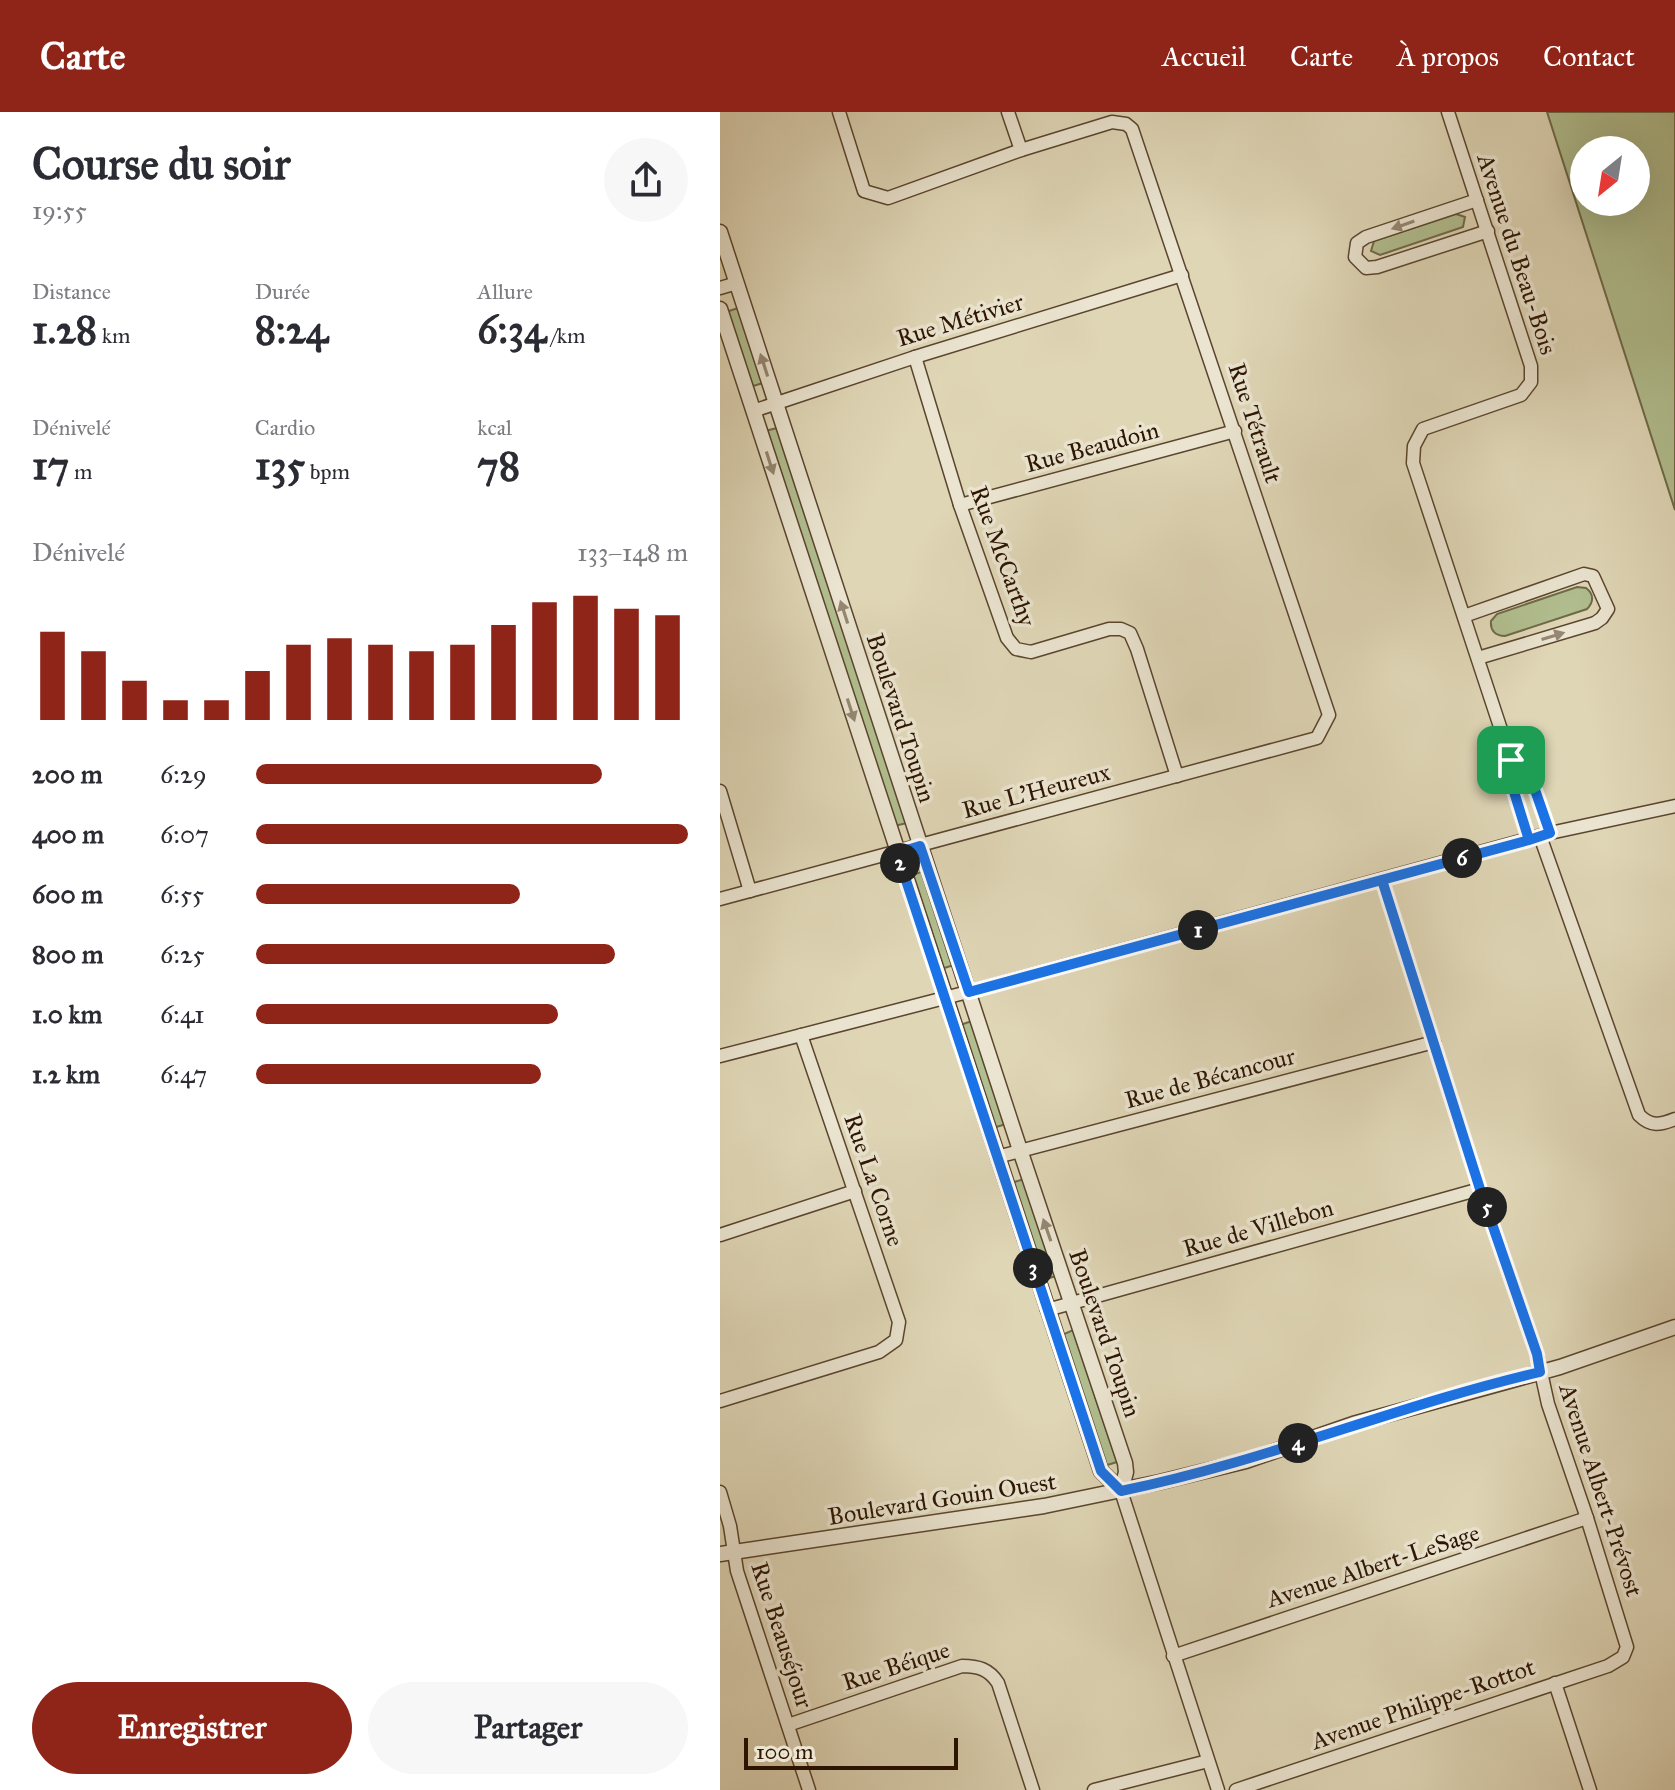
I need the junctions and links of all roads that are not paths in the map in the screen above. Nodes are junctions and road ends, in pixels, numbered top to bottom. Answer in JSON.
{"nodes":[{"id":1,"x":839,"y":112,"type":"edge"},
{"id":2,"x":1008,"y":112,"type":"edge"},
{"id":3,"x":1448,"y":112,"type":"edge"},
{"id":4,"x":1021,"y":150,"type":"junction"},
{"id":5,"x":1477,"y":200,"type":"junction"},
{"id":6,"x":1488,"y":231,"type":"junction"},
{"id":7,"x":720,"y":232,"type":"edge"},
{"id":8,"x":1182,"y":275,"type":"junction"},
{"id":9,"x":737,"y":283,"type":"junction"},
{"id":10,"x":720,"y":288,"type":"edge"},
{"id":11,"x":720,"y":309,"type":"edge"},
{"id":12,"x":915,"y":357,"type":"junction"},
{"id":13,"x":777,"y":403,"type":"junction"},
{"id":14,"x":753,"y":411,"type":"junction"},
{"id":15,"x":1235,"y":431,"type":"junction"},
{"id":16,"x":960,"y":505,"type":"junction"},
{"id":17,"x":1464,"y":616,"type":"junction"},
{"id":18,"x":1478,"y":658,"type":"junction"},
{"id":19,"x":1317,"y":738,"type":"joint"},
{"id":20,"x":1511,"y":760,"type":"junction"},
{"id":21,"x":1177,"y":776,"type":"junction"},
{"id":22,"x":720,"y":791,"type":"edge"},
{"id":23,"x":1675,"y":806,"type":"edge"},
{"id":24,"x":1540,"y":836,"type":"junction"},
{"id":25,"x":920,"y":846,"type":"junction"},
{"id":26,"x":897,"y":853,"type":"junction"},
{"id":27,"x":1382,"y":880,"type":"junction"},
{"id":28,"x":750,"y":891,"type":"junction"},
{"id":29,"x":720,"y":899,"type":"edge"},
{"id":30,"x":969,"y":992,"type":"junction"},
{"id":31,"x":946,"y":997,"type":"junction"},
{"id":32,"x":801,"y":1035,"type":"junction"},
{"id":33,"x":1434,"y":1042,"type":"junction"},
{"id":34,"x":720,"y":1056,"type":"edge"},
{"id":35,"x":1675,"y":1119,"type":"edge"},
{"id":36,"x":1020,"y":1150,"type":"junction"},
{"id":37,"x":997,"y":1157,"type":"junction"},
{"id":38,"x":1480,"y":1189,"type":"junction"},
{"id":39,"x":855,"y":1191,"type":"junction"},
{"id":40,"x":720,"y":1235,"type":"edge"},
{"id":41,"x":1071,"y":1303,"type":"junction"},
{"id":42,"x":1047,"y":1310,"type":"junction"},
{"id":43,"x":1675,"y":1327,"type":"edge"},
{"id":44,"x":1540,"y":1372,"type":"junction"},
{"id":45,"x":720,"y":1401,"type":"edge"},
{"id":46,"x":1121,"y":1491,"type":"junction"},
{"id":47,"x":720,"y":1492,"type":"edge"},
{"id":48,"x":1587,"y":1518,"type":"junction"},
{"id":49,"x":727,"y":1553,"type":"edge"},
{"id":50,"x":1173,"y":1656,"type":"junction"},
{"id":51,"x":1623,"y":1657,"type":"joint"},
{"id":52,"x":1555,"y":1683,"type":"junction"},
{"id":53,"x":788,"y":1725,"type":"junction"},
{"id":54,"x":1208,"y":1761,"type":"junction"},
{"id":55,"x":809,"y":1790,"type":"edge"},
{"id":56,"x":1033,"y":1790,"type":"edge"},
{"id":57,"x":1094,"y":1790,"type":"edge"},
{"id":58,"x":1218,"y":1790,"type":"edge"},
{"id":59,"x":1236,"y":1790,"type":"edge"},
{"id":60,"x":1590,"y":1790,"type":"edge"}],
"edges":[{"from":1,"to":4,"type":"street"},
{"from":2,"to":4,"type":"street"},
{"from":3,"to":5,"type":"street","name":"Avenue du Beau-Bois"},
{"from":4,"to":8,"type":"street","name":"Rue Tétrault"},
{"from":5,"to":6,"type":"street","name":"Avenue du Beau-Bois"},
{"from":5,"to":6,"type":"street","one_way":true},
{"from":6,"to":17,"type":"street","name":"Avenue du Beau-Bois"},
{"from":7,"to":9,"type":"street","name":"Boulevard Toupin"},
{"from":8,"to":12,"type":"street","name":"Rue Métivier"},
{"from":8,"to":15,"type":"street","name":"Rue Tétrault"},
{"from":9,"to":10,"type":"street"},
{"from":13,"to":9,"type":"street","name":"Boulevard Toupin","one_way":true},
{"from":11,"to":14,"type":"street","name":"Boulevard Toupin"},
{"from":12,"to":13,"type":"street","name":"Rue Métivier"},
{"from":12,"to":16,"type":"street","name":"Rue McCarthy"},
{"from":13,"to":14,"type":"street","name":"Rue Métivier"},
{"from":25,"to":13,"type":"street","name":"Boulevard Toupin","one_way":true},
{"from":14,"to":26,"type":"street","name":"Boulevard Toupin","one_way":true},
{"from":15,"to":16,"type":"street","name":"Rue Beaudoin"},
{"from":15,"to":19,"type":"street","name":"Rue Tétrault"},
{"from":16,"to":21,"type":"street","name":"Rue McCarthy"},
{"from":17,"to":18,"type":"street","name":"Avenue du Beau-Bois"},
{"from":18,"to":17,"type":"street","one_way":true},
{"from":18,"to":20,"type":"street","name":"Avenue du Beau-Bois"},
{"from":19,"to":21,"type":"street","name":"Rue L'Heureux"},
{"from":20,"to":24,"type":"street","name":"Avenue du Beau-Bois"},
{"from":20,"to":24,"type":"street","name":"Avenue du Beau-Bois"},
{"from":21,"to":25,"type":"street","name":"Rue L'Heureux"},
{"from":22,"to":28,"type":"street"},
{"from":23,"to":24,"type":"street"},
{"from":24,"to":27,"type":"street"},
{"from":24,"to":35,"type":"street","name":"Avenue du Beau-Bois"},
{"from":25,"to":26,"type":"street","name":"Rue L'Heureux"},
{"from":25,"to":30,"type":"street","name":"Boulevard Toupin"},
{"from":26,"to":28,"type":"street","name":"Rue L'Heureux"},
{"from":26,"to":31,"type":"street","name":"Boulevard Toupin"},
{"from":27,"to":30,"type":"street"},
{"from":27,"to":33,"type":"street","name":"Avenue Albert-Prévost"},
{"from":28,"to":29,"type":"street","name":"Rue L'Heureux"},
{"from":30,"to":31,"type":"street"},
{"from":30,"to":36,"type":"street","name":"Boulevard Toupin"},
{"from":31,"to":32,"type":"street"},
{"from":31,"to":37,"type":"street","name":"Boulevard Toupin"},
{"from":32,"to":34,"type":"street"},
{"from":32,"to":39,"type":"street","name":"Rue La Corne"},
{"from":33,"to":36,"type":"street","name":"Rue de Bécancour"},
{"from":33,"to":38,"type":"street","name":"Avenue Albert-Prévost"},
{"from":36,"to":37,"type":"street","name":"Rue de Bécancour"},
{"from":41,"to":36,"type":"street","name":"Boulevard Toupin","one_way":true},
{"from":37,"to":42,"type":"street","name":"Boulevard Toupin"},
{"from":38,"to":41,"type":"street","name":"Rue de Villebon"},
{"from":38,"to":44,"type":"street","name":"Avenue Albert-Prévost"},
{"from":39,"to":40,"type":"street"},
{"from":39,"to":45,"type":"street","name":"Rue La Corne"},
{"from":41,"to":42,"type":"street","name":"Rue de Villebon"},
{"from":41,"to":46,"type":"street","name":"Boulevard Toupin"},
{"from":42,"to":46,"type":"street","name":"Boulevard Toupin"},
{"from":43,"to":44,"type":"street","name":"Boulevard Gouin Ouest"},
{"from":44,"to":46,"type":"street","name":"Boulevard Gouin Ouest"},
{"from":44,"to":48,"type":"street","name":"Avenue Albert-Prévost"},
{"from":46,"to":49,"type":"street","name":"Boulevard Gouin Ouest"},
{"from":46,"to":50,"type":"street","name":"Boulevard Toupin"},
{"from":47,"to":49,"type":"street","name":"Rue Beauséjour"},
{"from":48,"to":50,"type":"street","name":"Avenue Albert-LeSage"},
{"from":48,"to":51,"type":"street","name":"Avenue Albert-Prévost"},
{"from":49,"to":53,"type":"street","name":"Rue Beauséjour"},
{"from":50,"to":54,"type":"street","name":"Boulevard Toupin"},
{"from":51,"to":52,"type":"street","name":"Avenue Philippe-Rottot"},
{"from":52,"to":59,"type":"street","name":"Avenue Philippe-Rottot"},
{"from":52,"to":60,"type":"street"},
{"from":53,"to":55,"type":"street","name":"Rue Beauséjour"},
{"from":53,"to":56,"type":"street","name":"Rue Béique"},
{"from":54,"to":57,"type":"street"},
{"from":54,"to":58,"type":"street","name":"Boulevard Toupin"}]}
